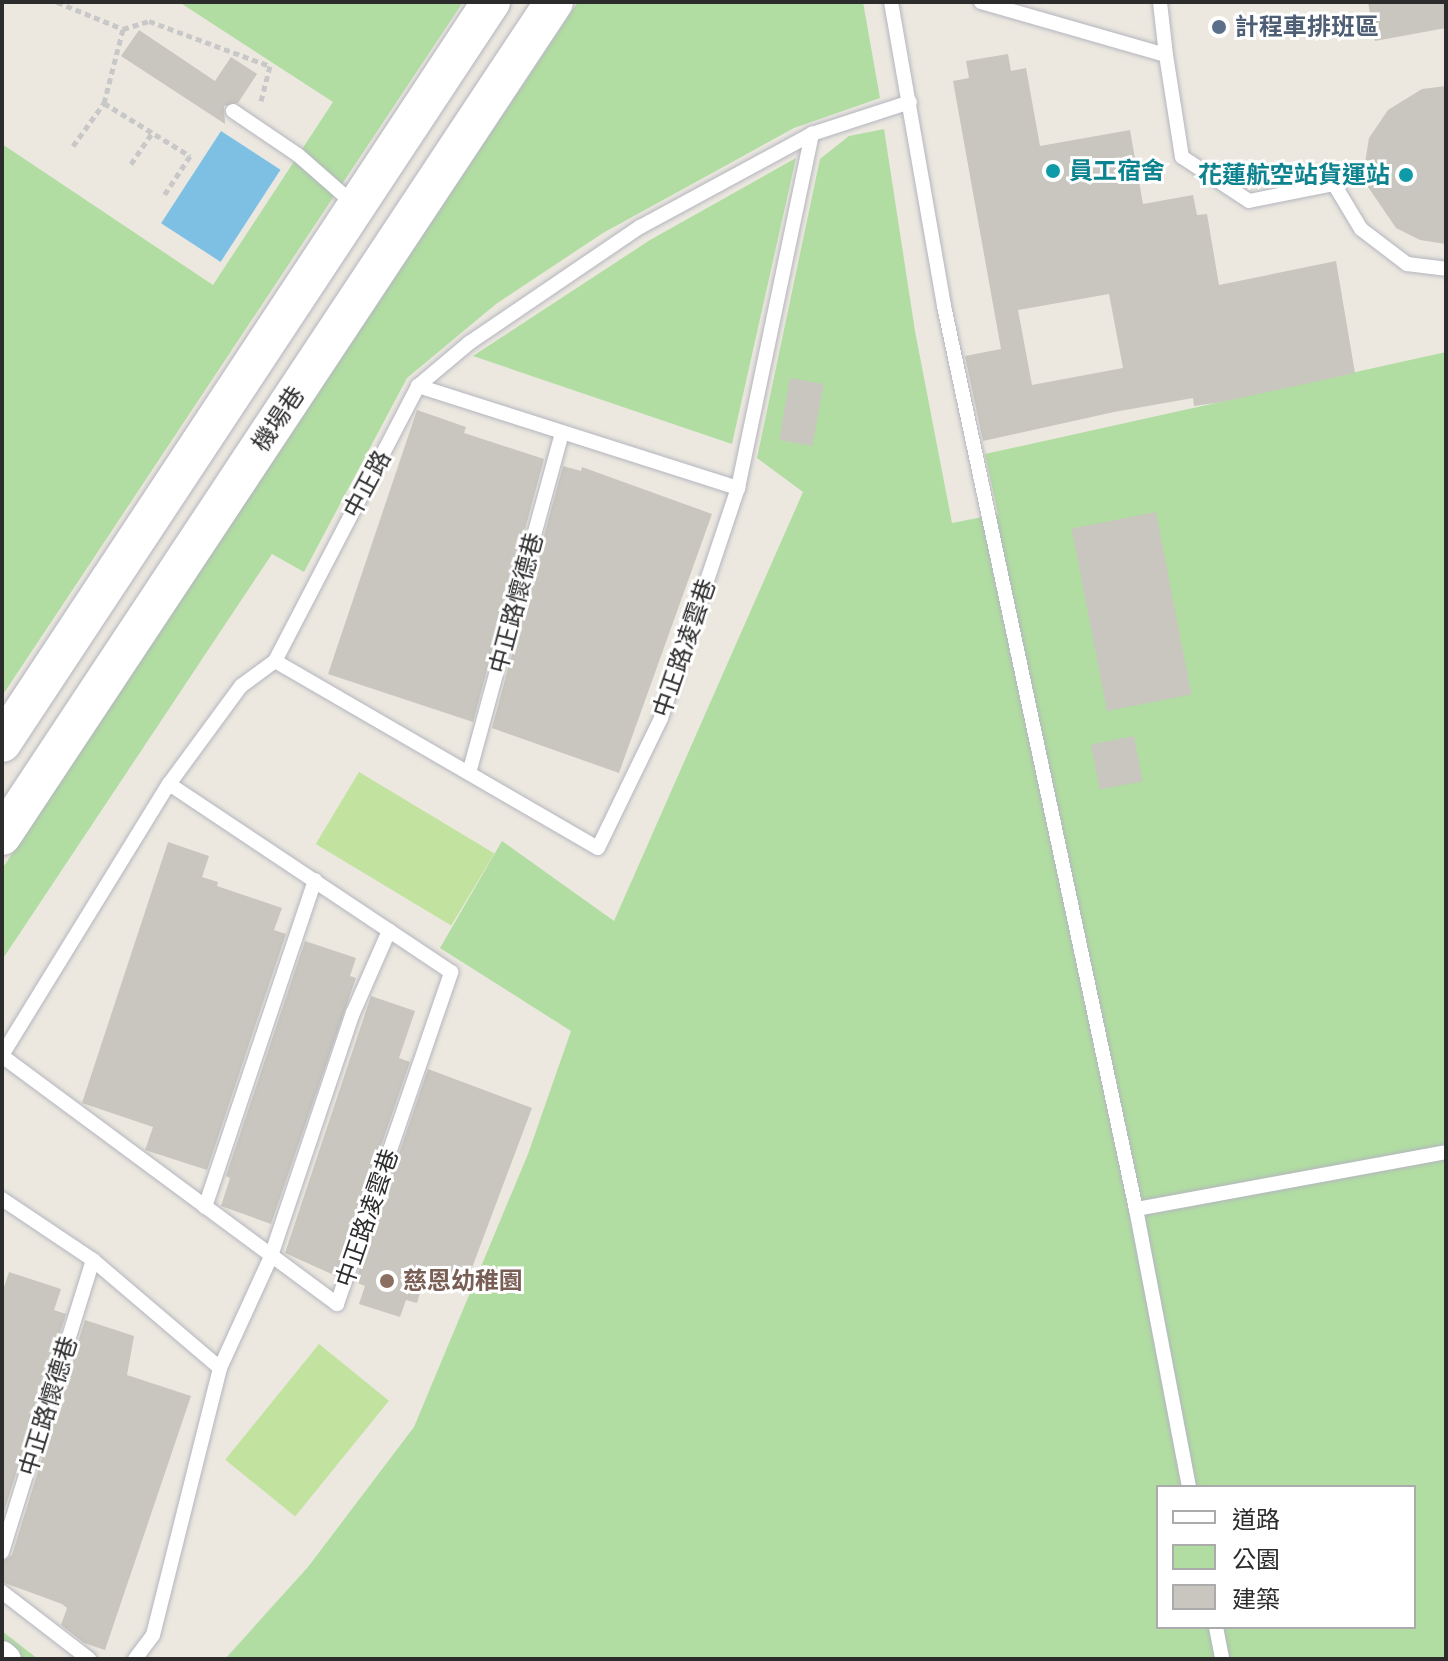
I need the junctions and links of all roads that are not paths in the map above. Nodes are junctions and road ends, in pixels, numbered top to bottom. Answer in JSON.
{"nodes":[{"id":1,"x":491,"y":2,"type":"edge"},
{"id":2,"x":554,"y":2,"type":"edge"},
{"id":3,"x":891,"y":2,"type":"edge"},
{"id":4,"x":981,"y":2,"type":"edge"},
{"id":5,"x":1160,"y":2,"type":"edge"},
{"id":6,"x":1166,"y":55,"type":"junction"},
{"id":7,"x":910,"y":102,"type":"junction"},
{"id":8,"x":233,"y":111,"type":"dead end"},
{"id":9,"x":812,"y":134,"type":"junction"},
{"id":10,"x":357,"y":207,"type":"junction"},
{"id":11,"x":1446,"y":269,"type":"edge"},
{"id":12,"x":418,"y":386,"type":"junction"},
{"id":13,"x":562,"y":432,"type":"junction"},
{"id":14,"x":738,"y":488,"type":"junction"},
{"id":15,"x":275,"y":661,"type":"junction"},
{"id":16,"x":2,"y":743,"type":"edge"},
{"id":17,"x":469,"y":773,"type":"junction"},
{"id":18,"x":169,"y":784,"type":"junction"},
{"id":19,"x":2,"y":836,"type":"edge"},
{"id":20,"x":315,"y":880,"type":"junction"},
{"id":21,"x":389,"y":931,"type":"junction"},
{"id":22,"x":2,"y":1055,"type":"edge"},
{"id":23,"x":1446,"y":1152,"type":"edge"},
{"id":24,"x":2,"y":1199,"type":"edge"},
{"id":25,"x":205,"y":1207,"type":"junction"},
{"id":26,"x":1136,"y":1209,"type":"junction"},
{"id":27,"x":270,"y":1259,"type":"junction"},
{"id":28,"x":93,"y":1260,"type":"junction"},
{"id":29,"x":220,"y":1368,"type":"junction"},
{"id":30,"x":1189,"y":1485,"type":"edge"},
{"id":31,"x":2,"y":1552,"type":"edge"},
{"id":32,"x":2,"y":1592,"type":"edge"},
{"id":33,"x":1216,"y":1629,"type":"edge"},
{"id":34,"x":2,"y":1655,"type":"edge"},
{"id":35,"x":7,"y":1659,"type":"edge"},
{"id":36,"x":89,"y":1659,"type":"edge"},
{"id":37,"x":135,"y":1659,"type":"edge"},
{"id":38,"x":1222,"y":1659,"type":"edge"}],
"edges":[{"from":1,"to":10,"type":"street"},
{"from":2,"to":19,"type":"street","name":"機場巷"},
{"from":3,"to":7,"type":"lane"},
{"from":4,"to":6,"type":"lane"},
{"from":5,"to":6,"type":"lane"},
{"from":6,"to":11,"type":"lane"},
{"from":7,"to":9,"type":"lane","name":"中正路"},
{"from":7,"to":26,"type":"lane"},
{"from":8,"to":10,"type":"lane"},
{"from":9,"to":12,"type":"lane","name":"中正路"},
{"from":9,"to":14,"type":"lane","name":"中正路凌雲巷"},
{"from":10,"to":16,"type":"street"},
{"from":12,"to":13,"type":"lane"},
{"from":12,"to":15,"type":"lane","name":"中正路"},
{"from":13,"to":14,"type":"lane"},
{"from":13,"to":17,"type":"lane","name":"中正路懷德巷"},
{"from":14,"to":17,"type":"lane","name":"中正路凌雲巷"},
{"from":15,"to":17,"type":"lane"},
{"from":15,"to":18,"type":"lane","name":"中正路"},
{"from":18,"to":20,"type":"lane"},
{"from":18,"to":22,"type":"lane","name":"中正路"},
{"from":20,"to":21,"type":"lane"},
{"from":20,"to":25,"type":"lane"},
{"from":21,"to":27,"type":"lane"},
{"from":21,"to":27,"type":"lane","name":"中正路凌雲巷"},
{"from":22,"to":25,"type":"lane"},
{"from":23,"to":26,"type":"lane"},
{"from":24,"to":28,"type":"lane"},
{"from":25,"to":27,"type":"lane"},
{"from":26,"to":30,"type":"lane"},
{"from":27,"to":29,"type":"lane"},
{"from":28,"to":29,"type":"lane"},
{"from":28,"to":31,"type":"lane","name":"中正路懷德巷"},
{"from":29,"to":37,"type":"lane"},
{"from":32,"to":36,"type":"lane"},
{"from":33,"to":38,"type":"lane"},
{"from":34,"to":35,"type":"street"}]}
